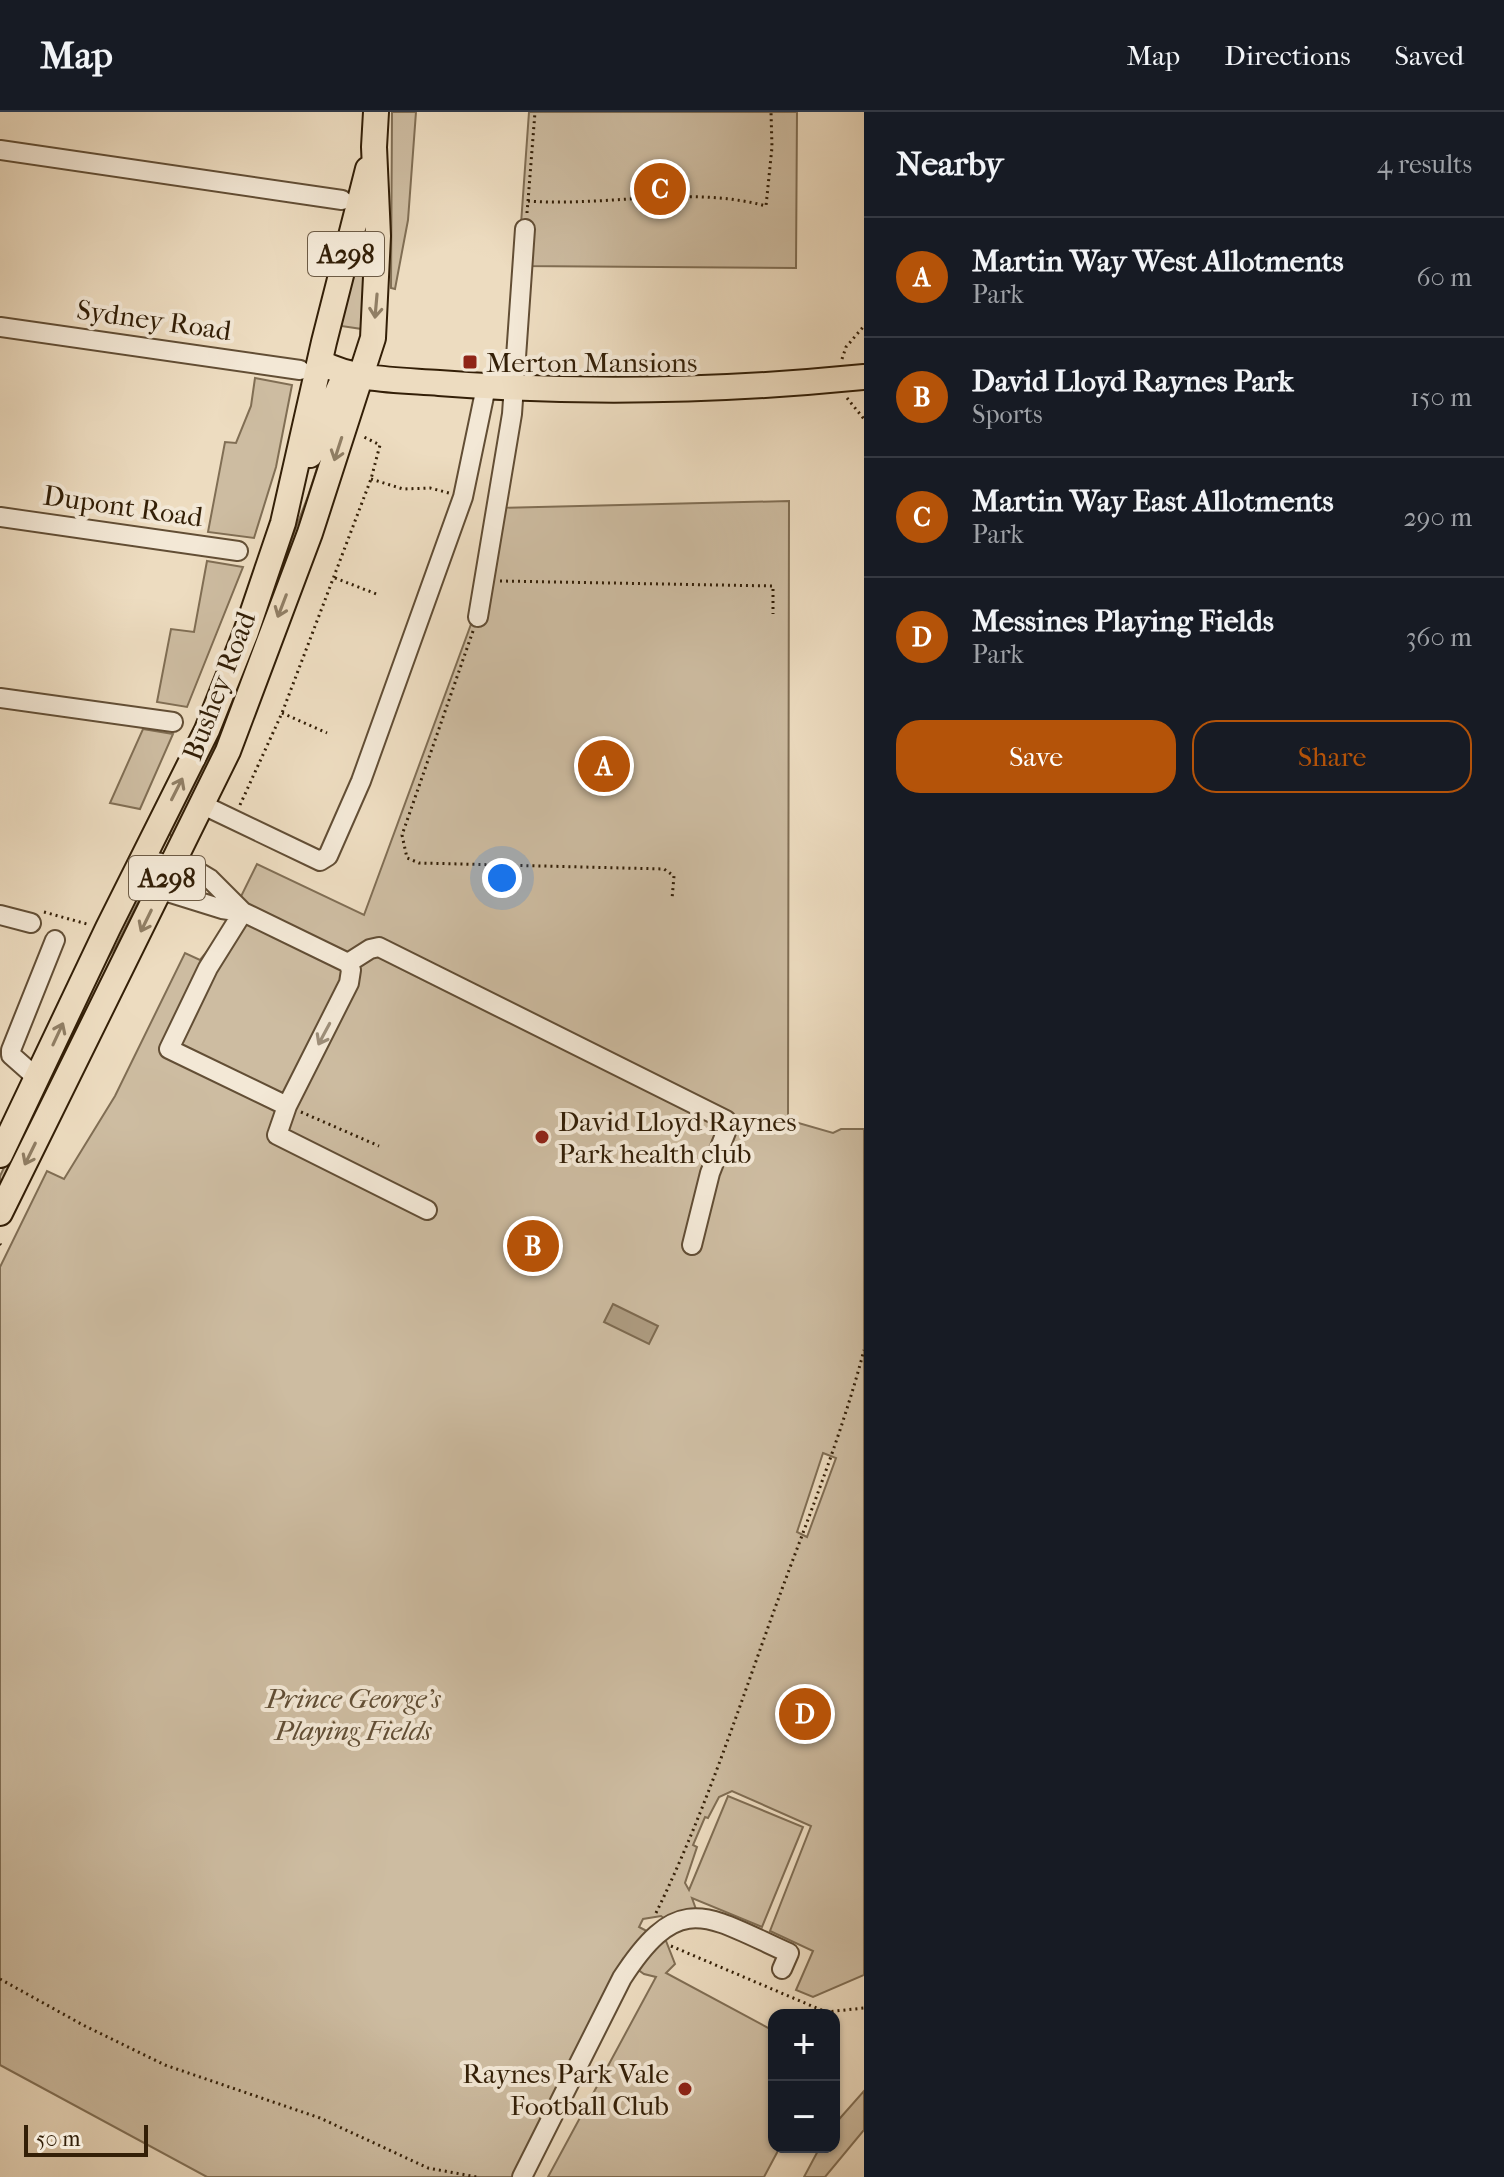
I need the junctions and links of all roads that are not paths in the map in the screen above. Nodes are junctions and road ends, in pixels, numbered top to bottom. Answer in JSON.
{"nodes":[{"id":1,"x":376,"y":112,"type":"edge"},
{"id":2,"x":374,"y":147,"type":"junction"},
{"id":3,"x":0,"y":150,"type":"edge"},
{"id":4,"x":342,"y":200,"type":"dead end"},
{"id":5,"x":525,"y":229,"type":"road end"},
{"id":6,"x":0,"y":327,"type":"edge"},
{"id":7,"x":310,"y":366,"type":"junction"},
{"id":8,"x":358,"y":374,"type":"junction"},
{"id":9,"x":864,"y":377,"type":"edge"},
{"id":10,"x":486,"y":387,"type":"junction"},
{"id":11,"x":514,"y":388,"type":"junction"},
{"id":12,"x":291,"y":490,"type":"junction"},
{"id":13,"x":0,"y":517,"type":"edge"},
{"id":14,"x":238,"y":551,"type":"dead end"},
{"id":15,"x":478,"y":617,"type":"road end"},
{"id":16,"x":0,"y":698,"type":"edge"},
{"id":17,"x":173,"y":722,"type":"dead end"},
{"id":18,"x":203,"y":805,"type":"junction"},
{"id":19,"x":142,"y":859,"type":"junction"},
{"id":20,"x":173,"y":865,"type":"junction"},
{"id":21,"x":161,"y":890,"type":"junction"},
{"id":22,"x":243,"y":912,"type":"junction"},
{"id":23,"x":0,"y":915,"type":"edge"},
{"id":24,"x":31,"y":923,"type":"road end"},
{"id":25,"x":55,"y":940,"type":"dead end"},
{"id":26,"x":348,"y":963,"type":"junction"},
{"id":27,"x":37,"y":1078,"type":"junction"},
{"id":28,"x":287,"y":1106,"type":"junction"},
{"id":29,"x":0,"y":1155,"type":"edge"},
{"id":30,"x":427,"y":1210,"type":"dead end"},
{"id":31,"x":0,"y":1213,"type":"edge"},
{"id":32,"x":692,"y":1245,"type":"dead end"},
{"id":33,"x":782,"y":1969,"type":"dead end"},
{"id":34,"x":522,"y":2177,"type":"edge"}],
"edges":[{"from":1,"to":2,"type":"main road","name":"Bushey Road","number":"A298"},
{"from":2,"to":7,"type":"main road","name":"Bushey Road","number":"A298"},
{"from":2,"to":8,"type":"main road","name":"Bushey Road","number":"A298","one_way":true},
{"from":3,"to":4,"type":"street"},
{"from":5,"to":11,"type":"street"},
{"from":6,"to":7,"type":"street","name":"Sydney Road"},
{"from":7,"to":8,"type":"main road"},
{"from":7,"to":12,"type":"main road","name":"Bushey Road","number":"A298"},
{"from":8,"to":10,"type":"main road"},
{"from":8,"to":12,"type":"main road","name":"Bushey Road"},
{"from":8,"to":18,"type":"main road","name":"Bushey Road","number":"A298","one_way":true},
{"from":9,"to":11,"type":"main road"},
{"from":10,"to":11,"type":"main road"},
{"from":10,"to":18,"type":"street"},
{"from":11,"to":15,"type":"street"},
{"from":19,"to":12,"type":"main road","name":"Bushey Road","number":"A298","one_way":true},
{"from":13,"to":14,"type":"street","name":"Dupont Road"},
{"from":16,"to":17,"type":"street"},
{"from":18,"to":20,"type":"main road","name":"Bushey Road","number":"A298"},
{"from":19,"to":20,"type":"street"},
{"from":27,"to":19,"type":"main road","name":"Bushey Road","number":"A298","one_way":true},
{"from":20,"to":21,"type":"main road","name":"Bushey Road","number":"A298"},
{"from":20,"to":22,"type":"street"},
{"from":21,"to":22,"type":"street"},
{"from":21,"to":31,"type":"main road","name":"Bushey Road","number":"A298","one_way":true},
{"from":22,"to":26,"type":"street"},
{"from":22,"to":28,"type":"street"},
{"from":23,"to":24,"type":"street"},
{"from":25,"to":27,"type":"street"},
{"from":26,"to":28,"type":"street","one_way":true},
{"from":26,"to":32,"type":"street"},
{"from":27,"to":29,"type":"main road","name":"Bushey Road","number":"A298"},
{"from":28,"to":30,"type":"street"},
{"from":33,"to":34,"type":"street"}]}
